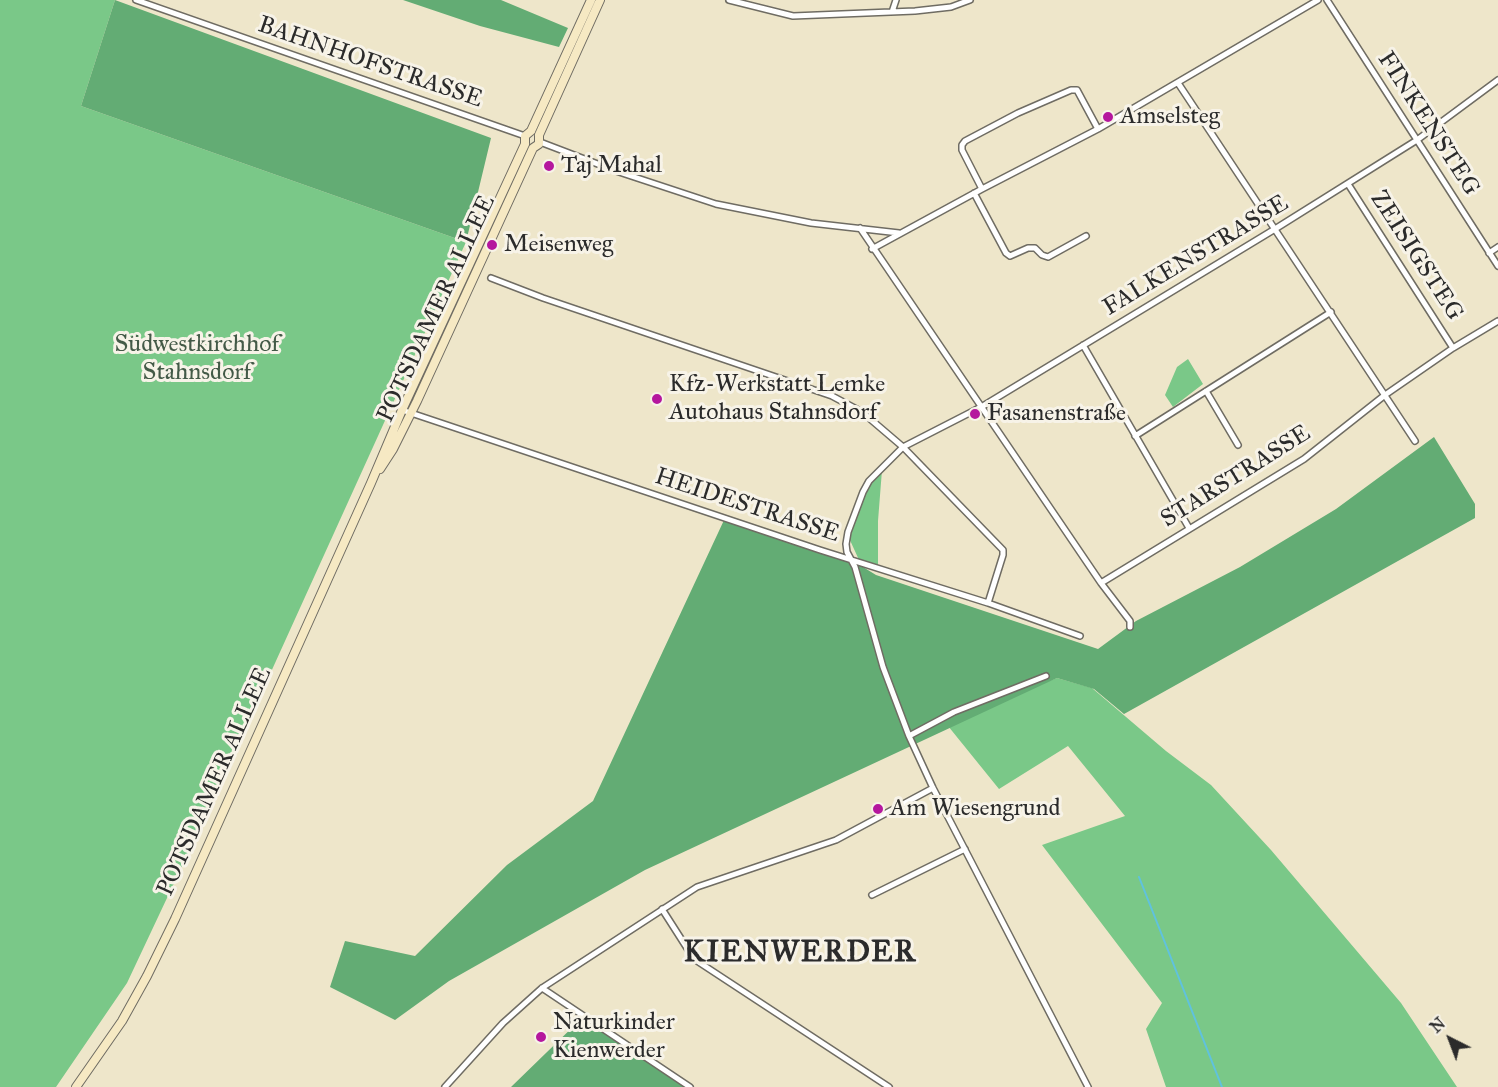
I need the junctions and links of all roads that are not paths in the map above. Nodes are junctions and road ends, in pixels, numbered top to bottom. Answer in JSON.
{"nodes":[{"id":1,"x":136,"y":0,"type":"edge"},
{"id":2,"x":591,"y":0,"type":"edge"},
{"id":3,"x":600,"y":0,"type":"edge"},
{"id":4,"x":729,"y":0,"type":"edge"},
{"id":5,"x":760,"y":0,"type":"edge"},
{"id":6,"x":896,"y":0,"type":"edge"},
{"id":7,"x":970,"y":0,"type":"edge"},
{"id":8,"x":1318,"y":0,"type":"edge"},
{"id":9,"x":1327,"y":0,"type":"edge"},
{"id":10,"x":758,"y":8,"type":"junction"},
{"id":11,"x":892,"y":12,"type":"junction"},
{"id":12,"x":1498,"y":80,"type":"edge"},
{"id":13,"x":1178,"y":83,"type":"junction"},
{"id":14,"x":1098,"y":129,"type":"junction"},
{"id":15,"x":532,"y":139,"type":"junction"},
{"id":16,"x":1417,"y":141,"type":"junction"},
{"id":17,"x":1348,"y":184,"type":"junction"},
{"id":18,"x":982,"y":189,"type":"junction"},
{"id":19,"x":974,"y":193,"type":"junction"},
{"id":20,"x":860,"y":228,"type":"junction"},
{"id":21,"x":1275,"y":229,"type":"junction"},
{"id":22,"x":901,"y":233,"type":"junction"},
{"id":23,"x":1086,"y":236,"type":"dead end"},
{"id":24,"x":1498,"y":247,"type":"edge"},
{"id":25,"x":872,"y":249,"type":"junction"},
{"id":26,"x":1489,"y":253,"type":"junction"},
{"id":27,"x":1498,"y":266,"type":"edge"},
{"id":28,"x":491,"y":279,"type":"dead end"},
{"id":29,"x":1330,"y":312,"type":"junction"},
{"id":30,"x":1498,"y":321,"type":"edge"},
{"id":31,"x":1083,"y":345,"type":"junction"},
{"id":32,"x":1453,"y":348,"type":"junction"},
{"id":33,"x":1206,"y":391,"type":"junction"},
{"id":34,"x":1385,"y":395,"type":"junction"},
{"id":35,"x":982,"y":406,"type":"junction"},
{"id":36,"x":402,"y":410,"type":"junction"},
{"id":37,"x":411,"y":413,"type":"junction"},
{"id":38,"x":1135,"y":436,"type":"junction"},
{"id":39,"x":1415,"y":441,"type":"dead end"},
{"id":40,"x":1238,"y":445,"type":"dead end"},
{"id":41,"x":903,"y":447,"type":"junction"},
{"id":42,"x":371,"y":483,"type":"junction"},
{"id":43,"x":1189,"y":528,"type":"junction"},
{"id":44,"x":850,"y":559,"type":"junction"},
{"id":45,"x":1101,"y":583,"type":"junction"},
{"id":46,"x":988,"y":603,"type":"junction"},
{"id":47,"x":1130,"y":627,"type":"dead end"},
{"id":48,"x":1080,"y":636,"type":"dead end"},
{"id":49,"x":1046,"y":676,"type":"dead end"},
{"id":50,"x":909,"y":736,"type":"junction"},
{"id":51,"x":933,"y":788,"type":"junction"},
{"id":52,"x":965,"y":849,"type":"junction"},
{"id":53,"x":872,"y":895,"type":"dead end"},
{"id":54,"x":662,"y":909,"type":"junction"},
{"id":55,"x":542,"y":987,"type":"junction"},
{"id":56,"x":1084,"y":1086,"type":"edge"},
{"id":57,"x":76,"y":1087,"type":"edge"},
{"id":58,"x":445,"y":1087,"type":"edge"},
{"id":59,"x":690,"y":1087,"type":"edge"},
{"id":60,"x":889,"y":1087,"type":"edge"}],
"edges":[{"from":1,"to":15,"type":"street","name":"BAHNHOFSTRASSE"},
{"from":2,"to":15,"type":"street","name":"POTSDAMER ALLEE"},
{"from":3,"to":15,"type":"street","name":"POTSDAMER ALLEE"},
{"from":4,"to":10,"type":"street"},
{"from":5,"to":10,"type":"street"},
{"from":6,"to":11,"type":"street"},
{"from":7,"to":11,"type":"street"},
{"from":8,"to":13,"type":"street"},
{"from":9,"to":16,"type":"street","name":"FINKENSTEG"},
{"from":10,"to":11,"type":"street"},
{"from":12,"to":16,"type":"street","name":"FALKENSTRASSE"},
{"from":13,"to":14,"type":"street"},
{"from":13,"to":21,"type":"street"},
{"from":14,"to":18,"type":"street"},
{"from":14,"to":18,"type":"street"},
{"from":15,"to":20,"type":"street","name":"BAHNHOFSTRASSE"},
{"from":15,"to":36,"type":"street","name":"POTSDAMER ALLEE"},
{"from":15,"to":37,"type":"street","name":"POTSDAMER ALLEE"},
{"from":16,"to":17,"type":"street","name":"FALKENSTRASSE"},
{"from":16,"to":26,"type":"street","name":"FINKENSTEG"},
{"from":17,"to":21,"type":"street","name":"FALKENSTRASSE"},
{"from":17,"to":32,"type":"street","name":"ZEISIGSTEG"},
{"from":18,"to":19,"type":"street"},
{"from":19,"to":22,"type":"street"},
{"from":19,"to":23,"type":"street"},
{"from":20,"to":22,"type":"street","name":"BAHNHOFSTRASSE"},
{"from":20,"to":25,"type":"street"},
{"from":21,"to":29,"type":"street"},
{"from":21,"to":31,"type":"street","name":"FALKENSTRASSE"},
{"from":22,"to":25,"type":"street"},
{"from":24,"to":26,"type":"street"},
{"from":25,"to":35,"type":"street"},
{"from":26,"to":27,"type":"street","name":"FINKENSTEG"},
{"from":28,"to":41,"type":"street"},
{"from":29,"to":33,"type":"street"},
{"from":29,"to":34,"type":"street"},
{"from":30,"to":32,"type":"street","name":"STARSTRASSE"},
{"from":31,"to":35,"type":"street","name":"FALKENSTRASSE"},
{"from":31,"to":38,"type":"street"},
{"from":32,"to":34,"type":"street","name":"STARSTRASSE"},
{"from":33,"to":38,"type":"street"},
{"from":33,"to":40,"type":"street"},
{"from":34,"to":39,"type":"street"},
{"from":34,"to":43,"type":"street","name":"STARSTRASSE"},
{"from":35,"to":41,"type":"street","name":"FALKENSTRASSE"},
{"from":35,"to":45,"type":"street"},
{"from":36,"to":37,"type":"street","name":"HEIDESTRASSE"},
{"from":36,"to":42,"type":"street","name":"POTSDAMER ALLEE"},
{"from":37,"to":42,"type":"street","name":"POTSDAMER ALLEE"},
{"from":37,"to":44,"type":"street","name":"HEIDESTRASSE"},
{"from":38,"to":43,"type":"street"},
{"from":41,"to":44,"type":"street","name":"FALKENSTRASSE"},
{"from":41,"to":46,"type":"street"},
{"from":42,"to":57,"type":"street","name":"POTSDAMER ALLEE"},
{"from":43,"to":45,"type":"street","name":"STARSTRASSE"},
{"from":44,"to":46,"type":"street","name":"HEIDESTRASSE"},
{"from":44,"to":50,"type":"street"},
{"from":45,"to":47,"type":"street"},
{"from":46,"to":48,"type":"street","name":"HEIDESTRASSE"},
{"from":49,"to":50,"type":"street"},
{"from":50,"to":51,"type":"street"},
{"from":51,"to":52,"type":"street"},
{"from":51,"to":54,"type":"street"},
{"from":52,"to":53,"type":"street"},
{"from":52,"to":56,"type":"street"},
{"from":54,"to":55,"type":"street"},
{"from":54,"to":60,"type":"street"},
{"from":55,"to":58,"type":"street"},
{"from":55,"to":59,"type":"street"}]}
